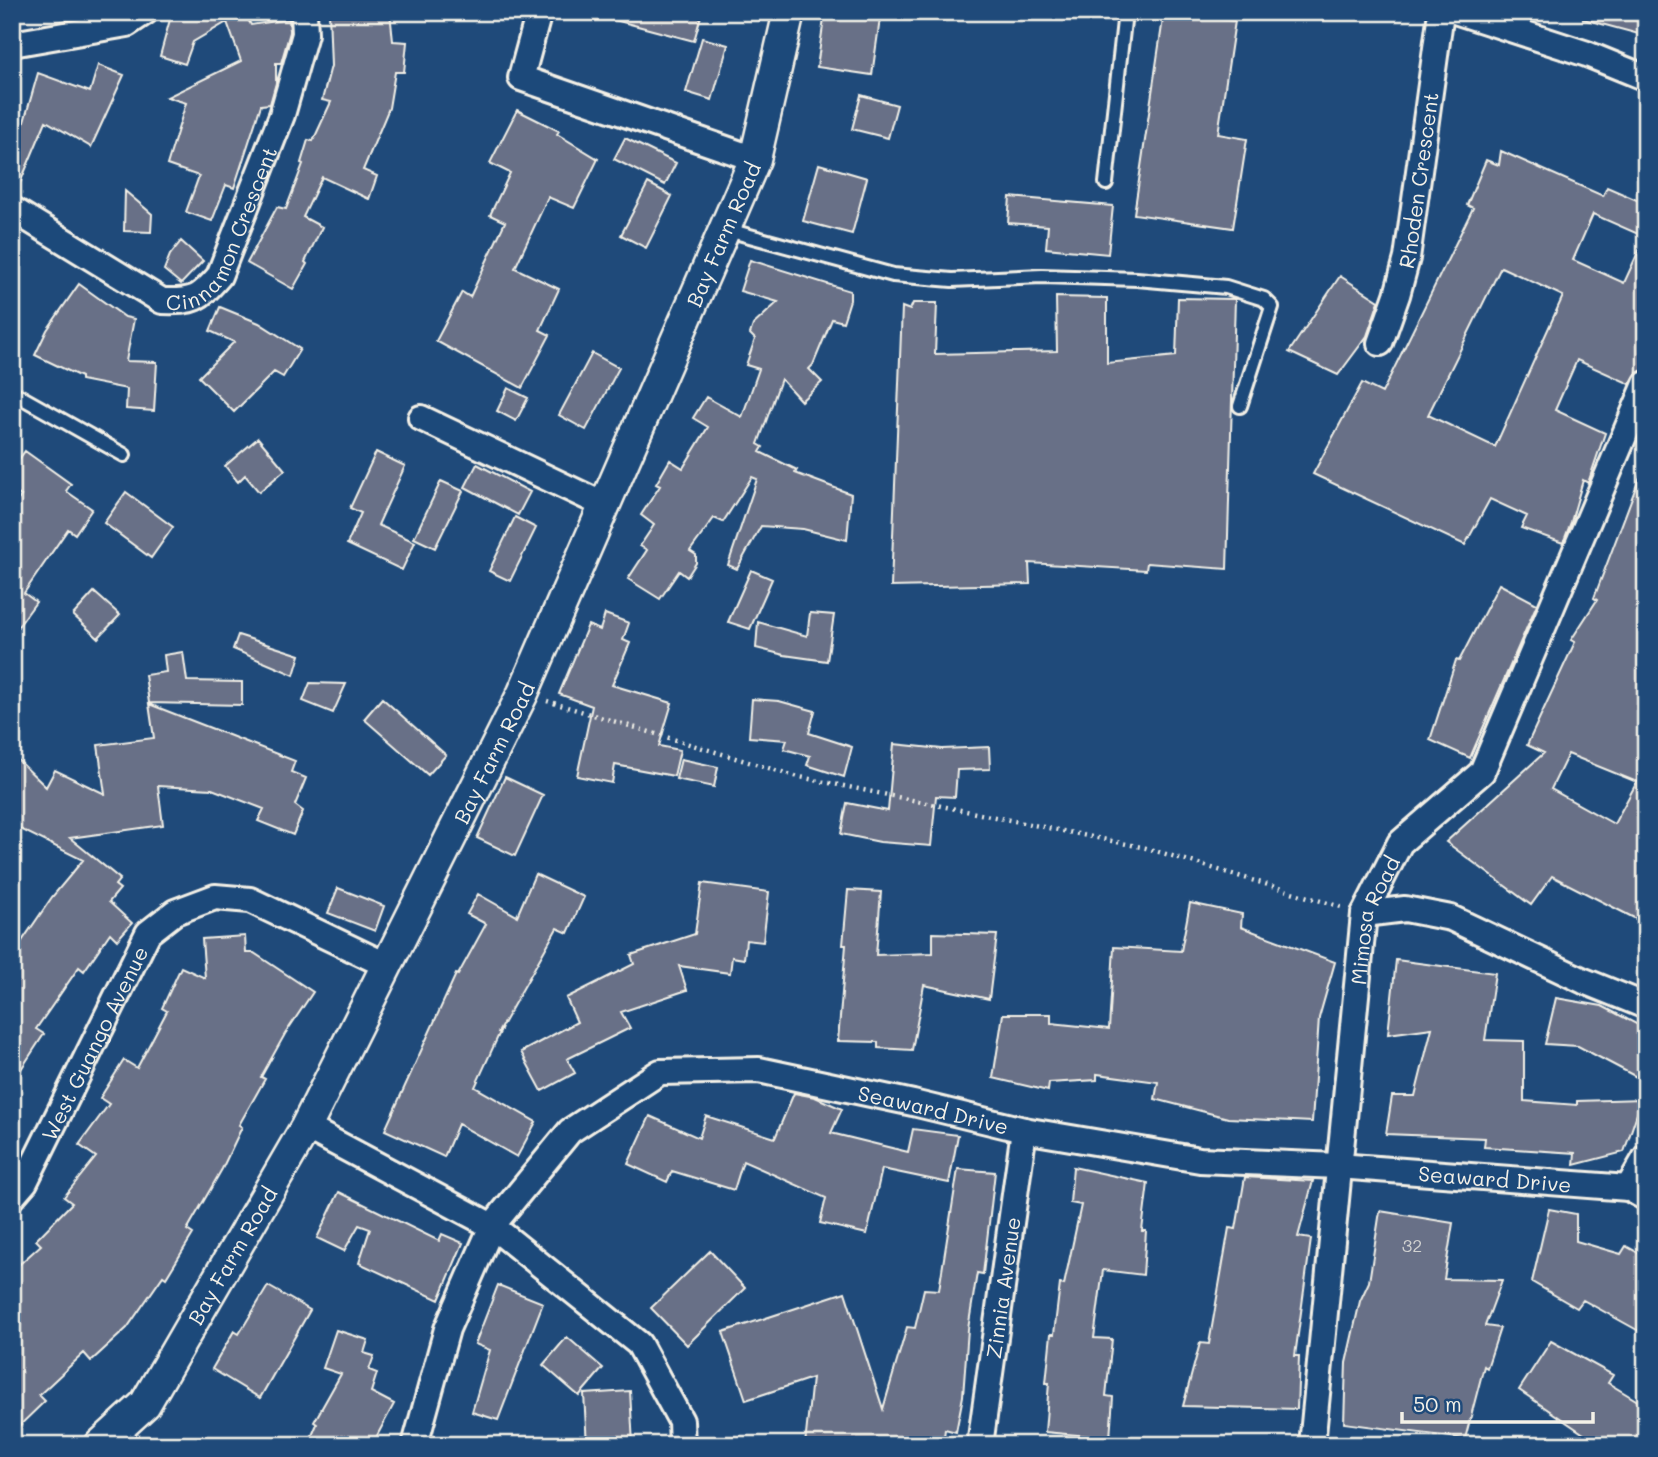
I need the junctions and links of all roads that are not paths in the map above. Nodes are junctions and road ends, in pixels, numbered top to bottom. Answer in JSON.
{"nodes":[{"id":1,"x":145,"y":12,"type":"edge"},
{"id":2,"x":304,"y":12,"type":"edge"},
{"id":3,"x":539,"y":12,"type":"edge"},
{"id":4,"x":789,"y":12,"type":"edge"},
{"id":5,"x":1125,"y":12,"type":"edge"},
{"id":6,"x":1441,"y":12,"type":"edge"},
{"id":7,"x":1458,"y":12,"type":"edge"},
{"id":8,"x":12,"y":44,"type":"edge"},
{"id":9,"x":1646,"y":78,"type":"edge"},
{"id":10,"x":755,"y":159,"type":"junction"},
{"id":11,"x":1106,"y":183,"type":"dead end"},
{"id":12,"x":12,"y":209,"type":"edge"},
{"id":13,"x":724,"y":229,"type":"junction"},
{"id":14,"x":1380,"y":343,"type":"dead end"},
{"id":15,"x":1646,"y":384,"type":"edge"},
{"id":16,"x":12,"y":392,"type":"edge"},
{"id":17,"x":1240,"y":406,"type":"dead end"},
{"id":18,"x":421,"y":418,"type":"dead end"},
{"id":19,"x":124,"y":455,"type":"dead end"},
{"id":20,"x":604,"y":505,"type":"junction"},
{"id":21,"x":1364,"y":914,"type":"junction"},
{"id":22,"x":386,"y":965,"type":"junction"},
{"id":23,"x":1646,"y":1006,"type":"edge"},
{"id":24,"x":306,"y":1127,"type":"junction"},
{"id":25,"x":1024,"y":1130,"type":"junction"},
{"id":26,"x":1646,"y":1157,"type":"edge"},
{"id":27,"x":1338,"y":1166,"type":"junction"},
{"id":28,"x":1637,"y":1193,"type":"edge"},
{"id":29,"x":12,"y":1197,"type":"edge"},
{"id":30,"x":492,"y":1226,"type":"junction"},
{"id":31,"x":100,"y":1445,"type":"edge"},
{"id":32,"x":415,"y":1445,"type":"edge"},
{"id":33,"x":682,"y":1445,"type":"edge"},
{"id":34,"x":979,"y":1445,"type":"edge"},
{"id":35,"x":1312,"y":1445,"type":"edge"}],
"edges":[{"from":1,"to":8,"type":"street"},
{"from":2,"to":12,"type":"street","name":"Cinnamon Crescent"},
{"from":3,"to":10,"type":"street"},
{"from":4,"to":10,"type":"street","name":"Bay Farm Road"},
{"from":5,"to":11,"type":"lane"},
{"from":6,"to":14,"type":"street","name":"Rhoden Crescent"},
{"from":7,"to":9,"type":"street"},
{"from":10,"to":13,"type":"street","name":"Bay Farm Road"},
{"from":13,"to":17,"type":"lane"},
{"from":13,"to":20,"type":"street","name":"Bay Farm Road"},
{"from":15,"to":21,"type":"street","name":"Mimosa Road"},
{"from":16,"to":19,"type":"lane"},
{"from":18,"to":20,"type":"street"},
{"from":20,"to":22,"type":"street","name":"Bay Farm Road"},
{"from":21,"to":23,"type":"street"},
{"from":21,"to":27,"type":"street","name":"Mimosa Road"},
{"from":22,"to":24,"type":"street","name":"Bay Farm Road"},
{"from":22,"to":29,"type":"street","name":"West Guango Avenue"},
{"from":24,"to":30,"type":"street"},
{"from":24,"to":31,"type":"street","name":"Bay Farm Road"},
{"from":25,"to":27,"type":"street","name":"Seaward Drive"},
{"from":25,"to":30,"type":"street","name":"Seaward Drive"},
{"from":25,"to":34,"type":"street","name":"Zinnia Avenue"},
{"from":26,"to":28,"type":"street"},
{"from":27,"to":28,"type":"street","name":"Seaward Drive"},
{"from":27,"to":35,"type":"street","name":"Mimosa Road"},
{"from":30,"to":32,"type":"street","name":"Seaward Drive"},
{"from":30,"to":33,"type":"street"}]}
